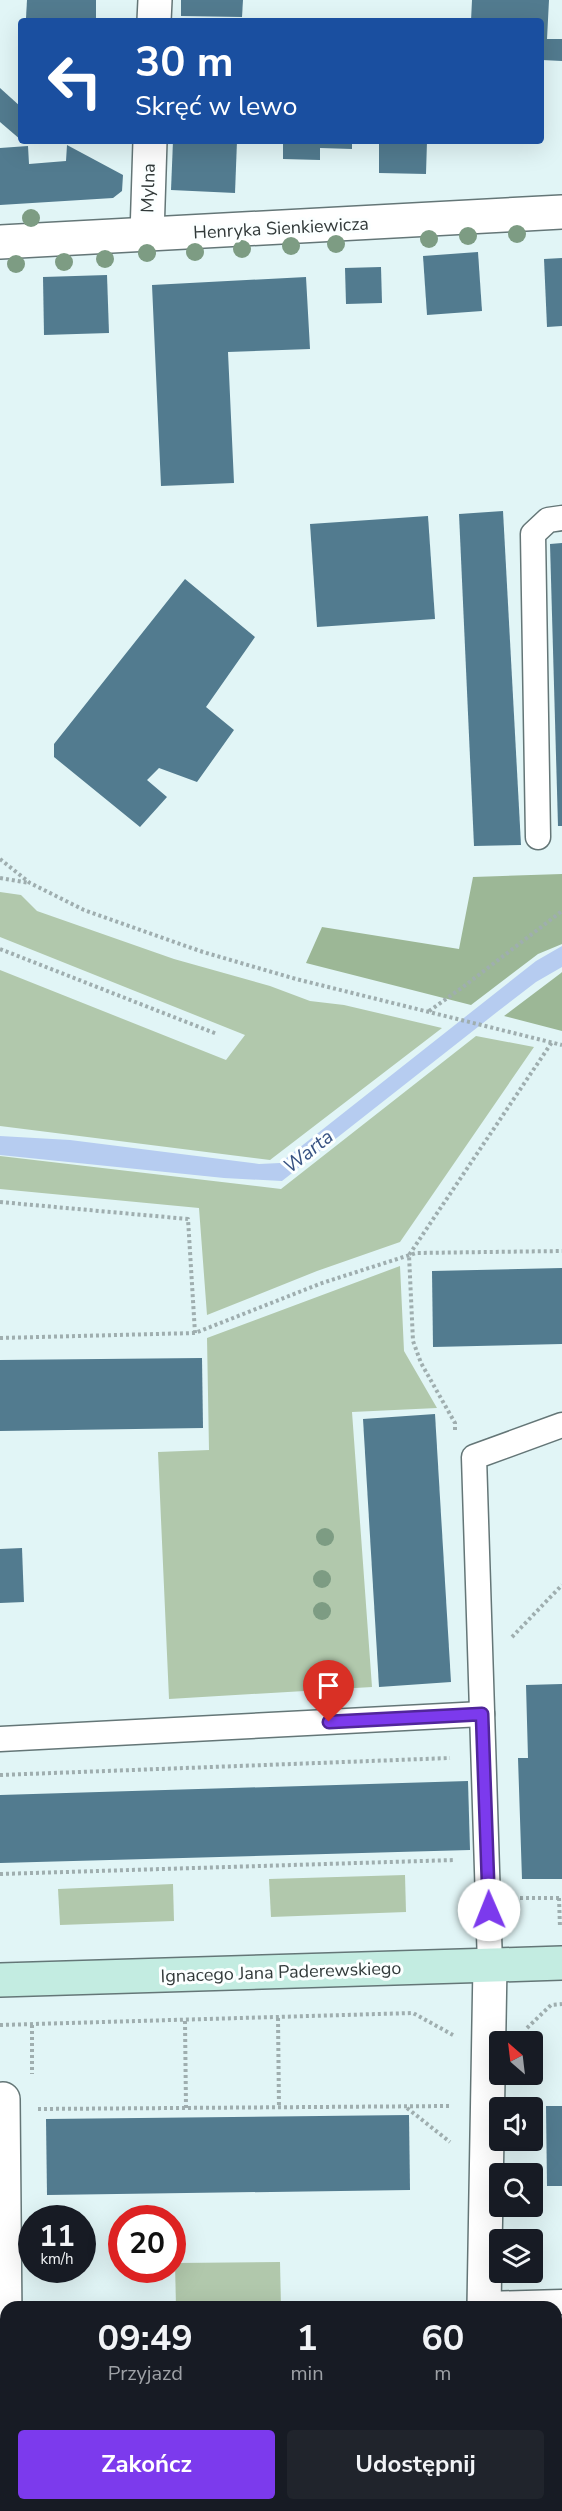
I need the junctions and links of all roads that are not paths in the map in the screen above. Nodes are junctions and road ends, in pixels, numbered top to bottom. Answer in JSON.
{"nodes":[{"id":1,"x":154,"y":0,"type":"edge"},
{"id":2,"x":154,"y":18,"type":"edge"},
{"id":3,"x":150,"y":144,"type":"edge"},
{"id":4,"x":562,"y":212,"type":"edge"},
{"id":5,"x":147,"y":235,"type":"junction"},
{"id":6,"x":0,"y":242,"type":"edge"},
{"id":7,"x":562,"y":518,"type":"edge"},
{"id":8,"x":538,"y":837,"type":"dead end"},
{"id":9,"x":562,"y":1425,"type":"edge"},
{"id":10,"x":482,"y":1714,"type":"junction"},
{"id":11,"x":0,"y":1739,"type":"edge"},
{"id":12,"x":562,"y":1964,"type":"edge"},
{"id":13,"x":490,"y":1965,"type":"junction"},
{"id":14,"x":0,"y":1980,"type":"edge"},
{"id":15,"x":22,"y":2098,"type":"road end"},
{"id":16,"x":12,"y":2301,"type":"edge"},
{"id":17,"x":484,"y":2301,"type":"edge"}],
"edges":[{"from":1,"to":2,"type":"street"},
{"from":3,"to":5,"type":"street","name":"Mylna"},
{"from":4,"to":5,"type":"street","name":"Henryka Sienkiewicza"},
{"from":5,"to":6,"type":"street","name":"Henryka Sienkiewicza"},
{"from":7,"to":8,"type":"lane"},
{"from":9,"to":10,"type":"lane"},
{"from":10,"to":11,"type":"lane"},
{"from":10,"to":13,"type":"lane"},
{"from":12,"to":13,"type":"main road","name":"Ignacego Jana Paderewskiego"},
{"from":13,"to":14,"type":"main road","name":"Ignacego Jana Paderewskiego"},
{"from":13,"to":17,"type":"street"},
{"from":15,"to":16,"type":"street"}]}
